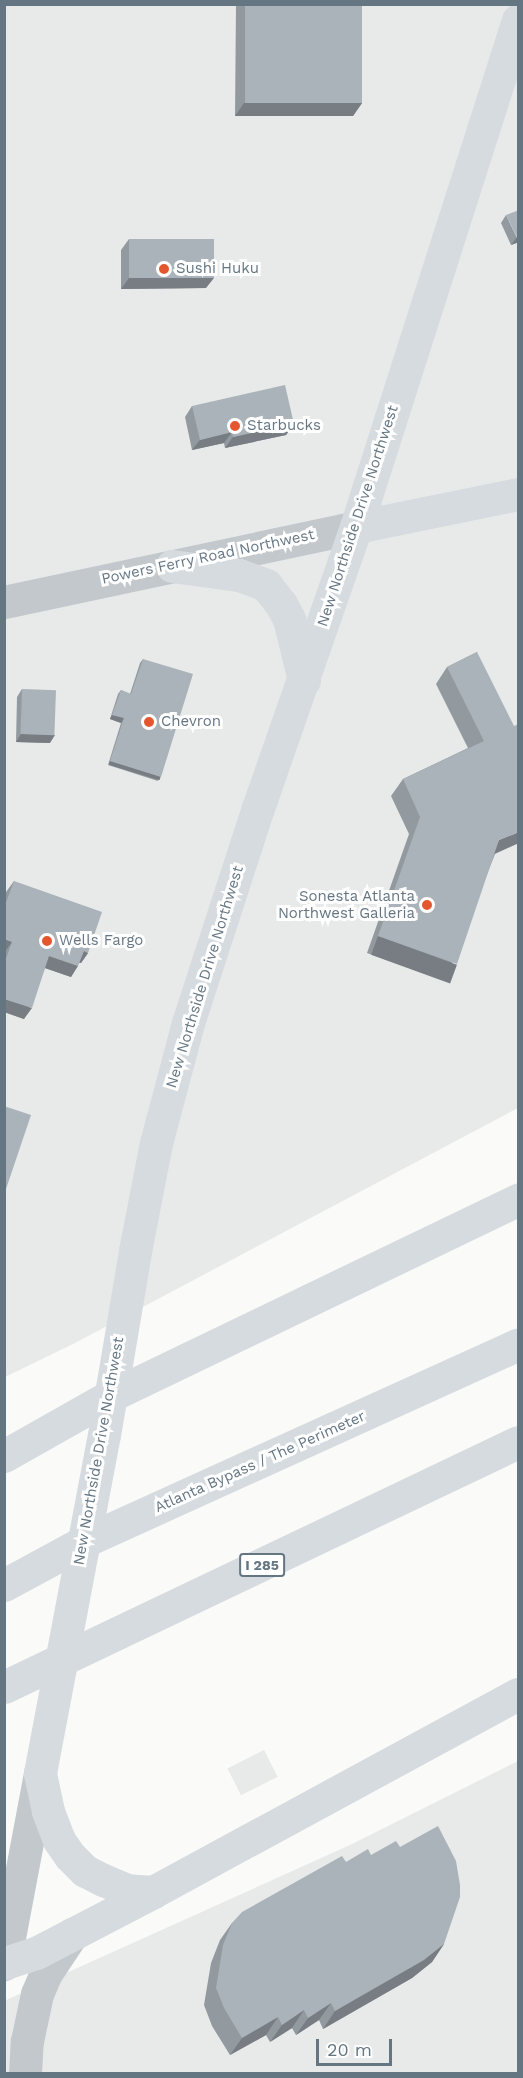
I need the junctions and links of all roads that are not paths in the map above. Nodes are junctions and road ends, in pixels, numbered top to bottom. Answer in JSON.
{"nodes":[{"id":1,"x":518,"y":23,"type":"edge"},
{"id":2,"x":519,"y":494,"type":"edge"},
{"id":3,"x":356,"y":527,"type":"junction"},
{"id":4,"x":172,"y":566,"type":"junction"},
{"id":5,"x":4,"y":602,"type":"edge"},
{"id":6,"x":304,"y":680,"type":"junction"},
{"id":7,"x":519,"y":1200,"type":"edge"},
{"id":8,"x":519,"y":1344,"type":"edge"},
{"id":9,"x":110,"y":1396,"type":"junction"},
{"id":10,"x":519,"y":1442,"type":"edge"},
{"id":11,"x":4,"y":1456,"type":"edge"},
{"id":12,"x":4,"y":1585,"type":"edge"},
{"id":13,"x":4,"y":1687,"type":"edge"},
{"id":14,"x":519,"y":1694,"type":"edge"},
{"id":15,"x":40,"y":1773,"type":"junction"},
{"id":16,"x":153,"y":1892,"type":"junction"},
{"id":17,"x":72,"y":1934,"type":"junction"},
{"id":18,"x":5,"y":1963,"type":"edge"},
{"id":19,"x":25,"y":2073,"type":"edge"}],
"edges":[{"from":1,"to":3,"type":"main road","name":"New Northside Drive Northwest"},
{"from":2,"to":3,"type":"main road","name":"Powers Ferry Road Northwest"},
{"from":3,"to":4,"type":"street","name":"Powers Ferry Road Northwest"},
{"from":3,"to":6,"type":"main road","name":"New Northside Drive Northwest"},
{"from":4,"to":5,"type":"street","name":"Powers Ferry Road Northwest"},
{"from":4,"to":6,"type":"main road"},
{"from":6,"to":9,"type":"main road","name":"New Northside Drive Northwest"},
{"from":7,"to":9,"type":"main road"},
{"from":8,"to":12,"type":"main road","name":"Atlanta Bypass / The Perimeter"},
{"from":9,"to":11,"type":"main road"},
{"from":9,"to":15,"type":"main road","name":"New Northside Drive Northwest"},
{"from":10,"to":13,"type":"main road","number":"I 285"},
{"from":14,"to":16,"type":"main road"},
{"from":15,"to":16,"type":"main road"},
{"from":15,"to":18,"type":"street","name":"New Northside Drive Northwest"},
{"from":16,"to":17,"type":"main road"},
{"from":17,"to":18,"type":"main road"},
{"from":17,"to":19,"type":"street"}]}
